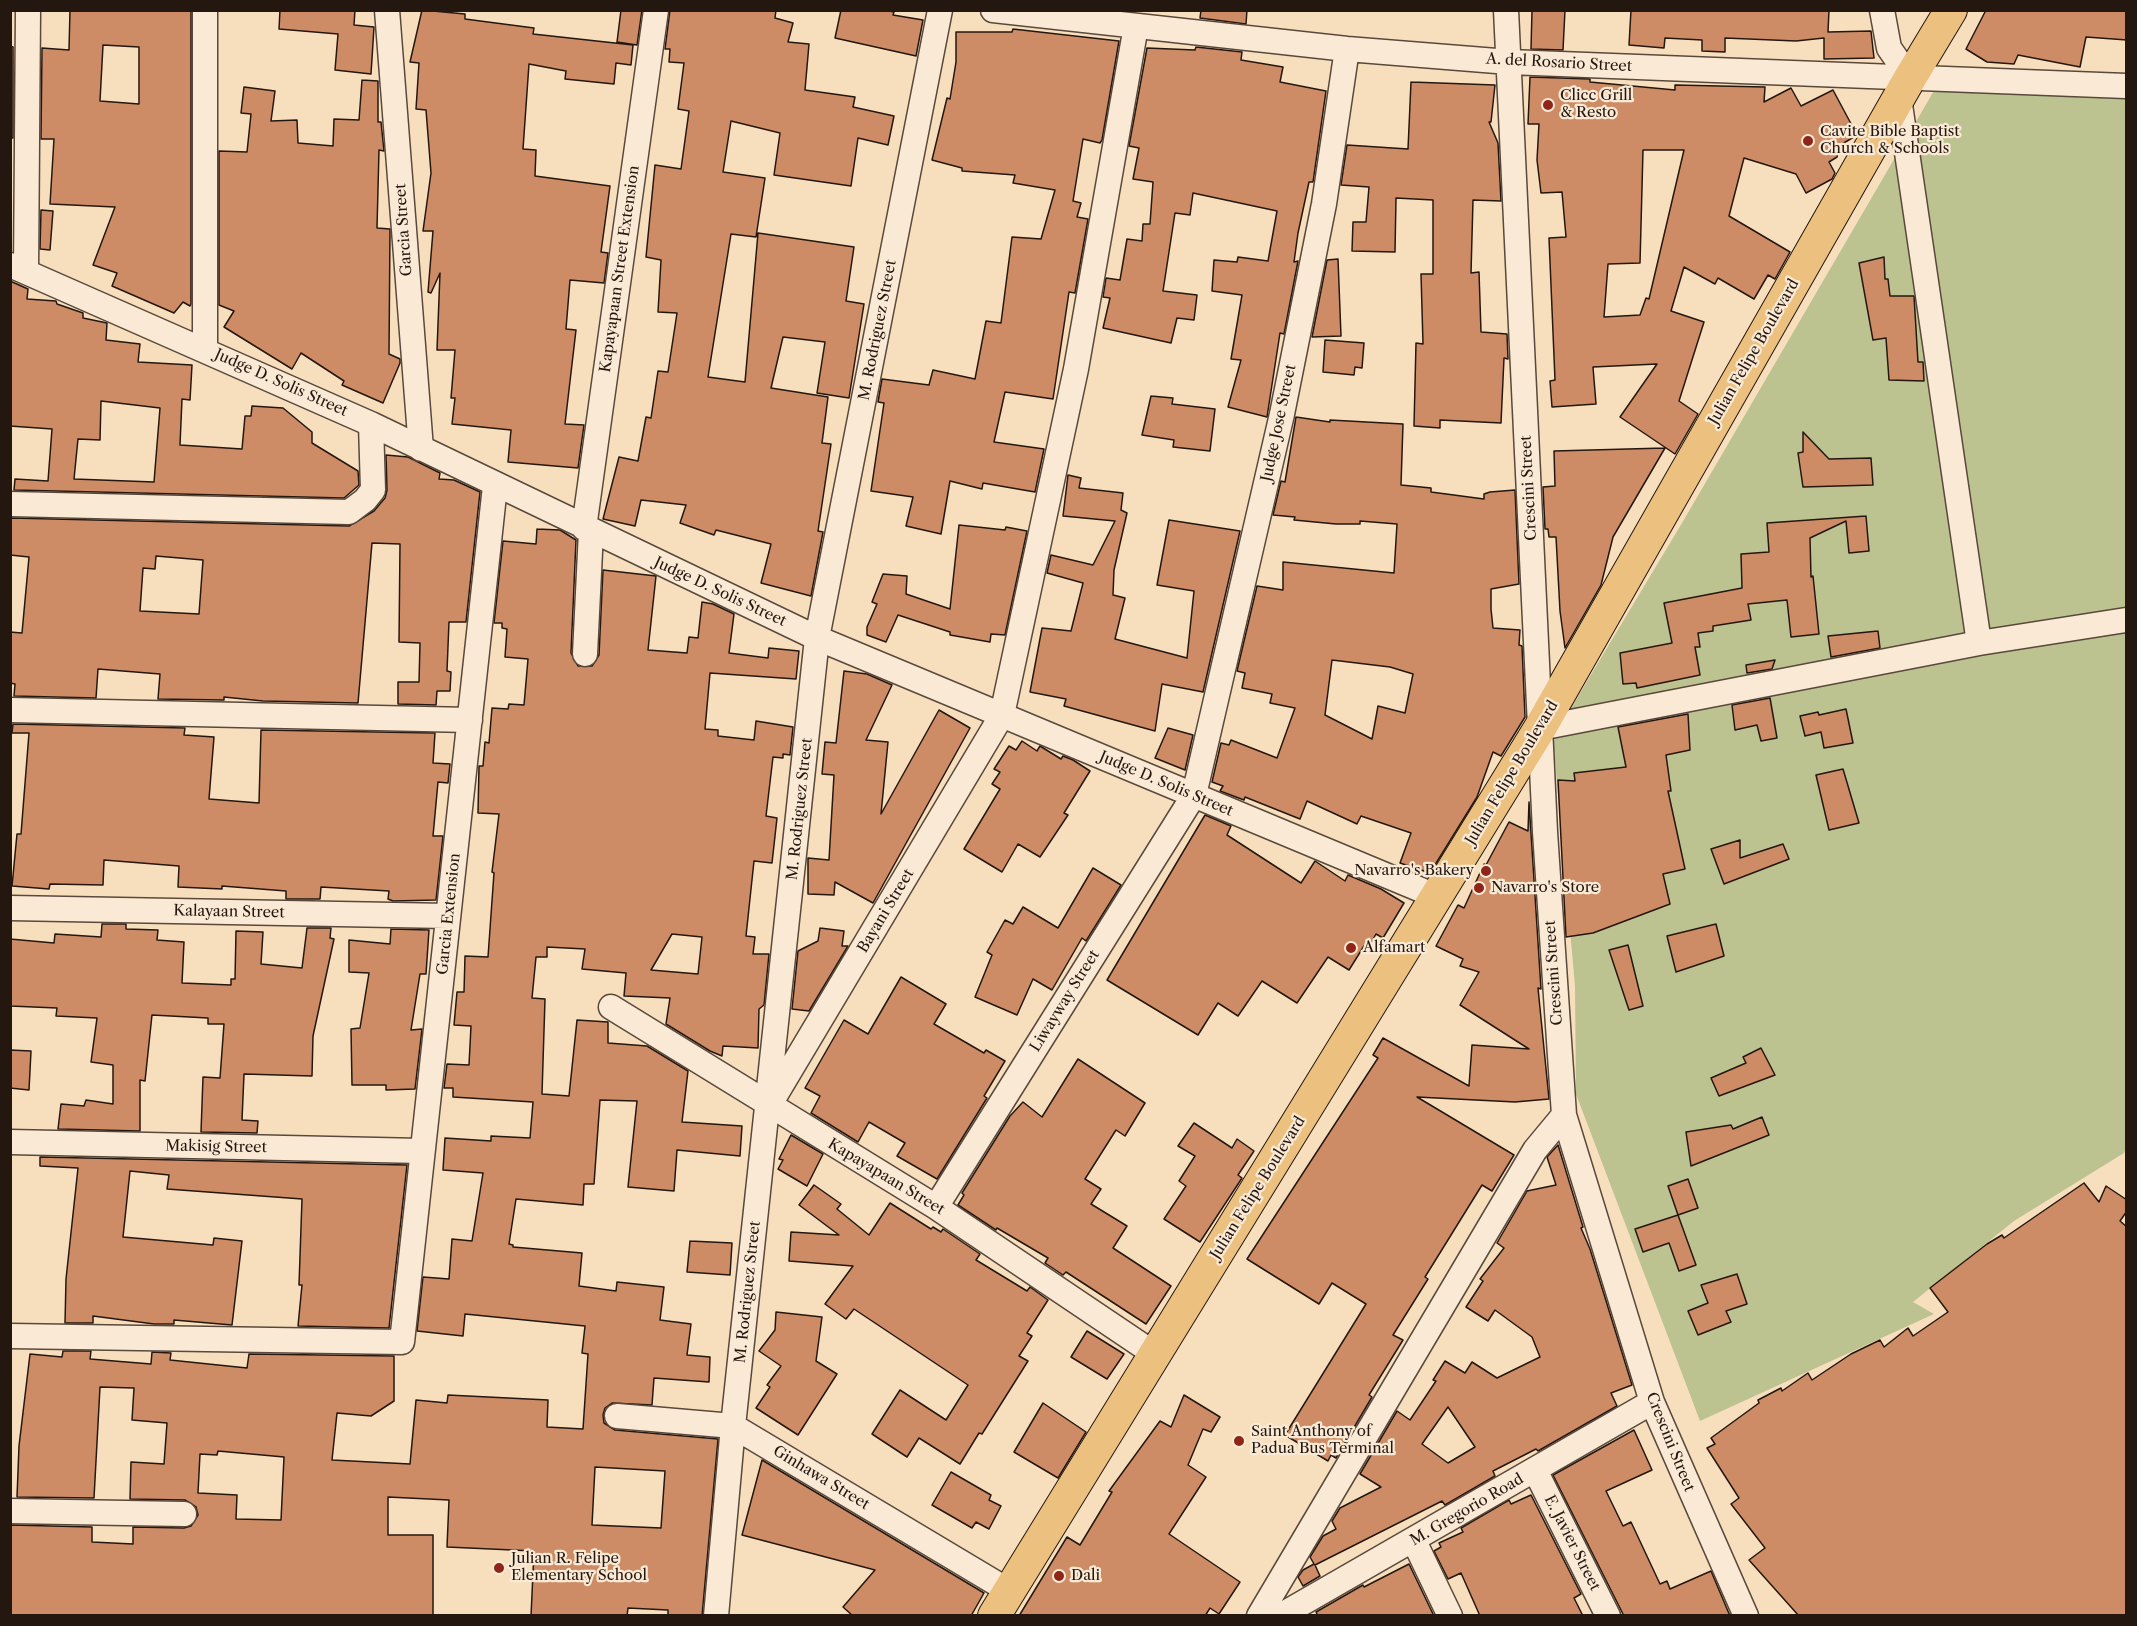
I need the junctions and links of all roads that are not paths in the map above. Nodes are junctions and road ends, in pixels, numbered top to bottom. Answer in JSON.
{"nodes":[{"id":1,"x":28,"y":10,"type":"edge"},
{"id":2,"x":205,"y":10,"type":"edge"},
{"id":3,"x":387,"y":10,"type":"edge"},
{"id":4,"x":656,"y":10,"type":"edge"},
{"id":5,"x":940,"y":10,"type":"edge"},
{"id":6,"x":993,"y":10,"type":"edge"},
{"id":7,"x":1506,"y":10,"type":"edge"},
{"id":8,"x":1882,"y":10,"type":"edge"},
{"id":9,"x":1951,"y":10,"type":"edge"},
{"id":10,"x":1136,"y":26,"type":"junction"},
{"id":11,"x":1347,"y":48,"type":"junction"},
{"id":12,"x":1509,"y":62,"type":"junction"},
{"id":13,"x":2127,"y":86,"type":"edge"},
{"id":14,"x":1905,"y":88,"type":"junction"},
{"id":15,"x":18,"y":269,"type":"edge"},
{"id":16,"x":205,"y":350,"type":"junction"},
{"id":17,"x":371,"y":424,"type":"junction"},
{"id":18,"x":421,"y":449,"type":"junction"},
{"id":19,"x":495,"y":486,"type":"junction"},
{"id":20,"x":10,"y":504,"type":"edge"},
{"id":21,"x":588,"y":529,"type":"junction"},
{"id":22,"x":2127,"y":620,"type":"edge"},
{"id":23,"x":817,"y":638,"type":"junction"},
{"id":24,"x":1979,"y":643,"type":"junction"},
{"id":25,"x":585,"y":654,"type":"dead end"},
{"id":26,"x":10,"y":710,"type":"edge"},
{"id":27,"x":1002,"y":715,"type":"junction"},
{"id":28,"x":470,"y":720,"type":"junction"},
{"id":29,"x":1540,"y":728,"type":"junction"},
{"id":30,"x":1194,"y":795,"type":"junction"},
{"id":31,"x":1438,"y":897,"type":"junction"},
{"id":32,"x":10,"y":908,"type":"edge"},
{"id":33,"x":448,"y":916,"type":"junction"},
{"id":34,"x":611,"y":1007,"type":"dead end"},
{"id":35,"x":769,"y":1106,"type":"junction"},
{"id":36,"x":1564,"y":1115,"type":"junction"},
{"id":37,"x":10,"y":1142,"type":"edge"},
{"id":38,"x":422,"y":1151,"type":"junction"},
{"id":39,"x":936,"y":1207,"type":"junction"},
{"id":40,"x":10,"y":1336,"type":"edge"},
{"id":41,"x":1155,"y":1355,"type":"junction"},
{"id":42,"x":1652,"y":1402,"type":"junction"},
{"id":43,"x":617,"y":1416,"type":"dead end"},
{"id":44,"x":733,"y":1426,"type":"junction"},
{"id":45,"x":1535,"y":1470,"type":"junction"},
{"id":46,"x":10,"y":1511,"type":"edge"},
{"id":47,"x":184,"y":1514,"type":"dead end"},
{"id":48,"x":1414,"y":1540,"type":"junction"},
{"id":49,"x":1002,"y":1603,"type":"edge"},
{"id":50,"x":1308,"y":1609,"type":"edge"},
{"id":51,"x":716,"y":1616,"type":"edge"},
{"id":52,"x":1259,"y":1616,"type":"edge"},
{"id":53,"x":1280,"y":1616,"type":"edge"},
{"id":54,"x":1450,"y":1616,"type":"edge"},
{"id":55,"x":1608,"y":1616,"type":"edge"},
{"id":56,"x":1746,"y":1616,"type":"edge"}],
"edges":[{"from":1,"to":15,"type":"street"},
{"from":2,"to":16,"type":"street"},
{"from":3,"to":18,"type":"street","name":"Garcia Street"},
{"from":4,"to":21,"type":"street","name":"Kapayapaan Street Extension"},
{"from":5,"to":23,"type":"street","name":"M. Rodriguez Street"},
{"from":6,"to":10,"type":"street","name":"A. del Rosario Street"},
{"from":7,"to":12,"type":"street","name":"Crescini Street"},
{"from":8,"to":14,"type":"street"},
{"from":9,"to":14,"type":"main road","name":"Julian Felipe Boulevard"},
{"from":10,"to":11,"type":"street","name":"A. del Rosario Street"},
{"from":10,"to":27,"type":"street","name":"Bayani Street"},
{"from":11,"to":12,"type":"street","name":"A. del Rosario Street"},
{"from":11,"to":30,"type":"street","name":"Judge Jose Street"},
{"from":12,"to":14,"type":"street","name":"A. del Rosario Street"},
{"from":12,"to":29,"type":"street","name":"Crescini Street"},
{"from":13,"to":14,"type":"street","name":"A. del Rosario Street"},
{"from":14,"to":24,"type":"street"},
{"from":14,"to":29,"type":"main road","name":"Julian Felipe Boulevard"},
{"from":15,"to":16,"type":"street","name":"Judge D. Solis Street"},
{"from":16,"to":17,"type":"street","name":"Judge D. Solis Street"},
{"from":17,"to":18,"type":"street","name":"Judge D. Solis Street"},
{"from":17,"to":20,"type":"street"},
{"from":18,"to":19,"type":"street","name":"Judge D. Solis Street"},
{"from":19,"to":21,"type":"street","name":"Judge D. Solis Street"},
{"from":19,"to":28,"type":"street","name":"Garcia Extension"},
{"from":21,"to":23,"type":"street","name":"Judge D. Solis Street"},
{"from":21,"to":25,"type":"street","name":"Kapayapaan Street Extension"},
{"from":22,"to":24,"type":"street"},
{"from":23,"to":27,"type":"street","name":"Judge D. Solis Street"},
{"from":23,"to":35,"type":"street","name":"M. Rodriguez Street"},
{"from":24,"to":29,"type":"street"},
{"from":26,"to":28,"type":"street"},
{"from":27,"to":30,"type":"street","name":"Judge D. Solis Street"},
{"from":27,"to":35,"type":"street","name":"Bayani Street"},
{"from":28,"to":33,"type":"street","name":"Garcia Extension"},
{"from":29,"to":31,"type":"main road","name":"Julian Felipe Boulevard"},
{"from":29,"to":36,"type":"street","name":"Crescini Street"},
{"from":30,"to":31,"type":"street","name":"Judge D. Solis Street"},
{"from":30,"to":39,"type":"street","name":"Liwayway Street"},
{"from":31,"to":41,"type":"main road","name":"Julian Felipe Boulevard"},
{"from":32,"to":33,"type":"street","name":"Kalayaan Street"},
{"from":33,"to":38,"type":"street","name":"Garcia Extension"},
{"from":34,"to":35,"type":"street","name":"Kapayapaan Street"},
{"from":35,"to":39,"type":"street","name":"Kapayapaan Street"},
{"from":35,"to":44,"type":"street","name":"M. Rodriguez Street"},
{"from":36,"to":42,"type":"street","name":"Crescini Street"},
{"from":36,"to":52,"type":"street"},
{"from":37,"to":38,"type":"street","name":"Makisig Street"},
{"from":38,"to":40,"type":"street","name":"Garcia Extension"},
{"from":39,"to":41,"type":"street","name":"Kapayapaan Street"},
{"from":41,"to":49,"type":"main road","name":"Julian Felipe Boulevard"},
{"from":42,"to":45,"type":"street","name":"M. Gregorio Road"},
{"from":42,"to":56,"type":"street","name":"Crescini Street"},
{"from":43,"to":44,"type":"street","name":"Ginhawa Street"},
{"from":44,"to":49,"type":"street","name":"Ginhawa Street"},
{"from":44,"to":51,"type":"street","name":"M. Rodriguez Street"},
{"from":45,"to":48,"type":"street","name":"M. Gregorio Road"},
{"from":45,"to":55,"type":"street","name":"E. Javier Street"},
{"from":46,"to":47,"type":"street"},
{"from":48,"to":50,"type":"street","name":"M. Gregorio Road"},
{"from":48,"to":54,"type":"street"},
{"from":50,"to":53,"type":"street","name":"M. Gregorio Road"}]}
